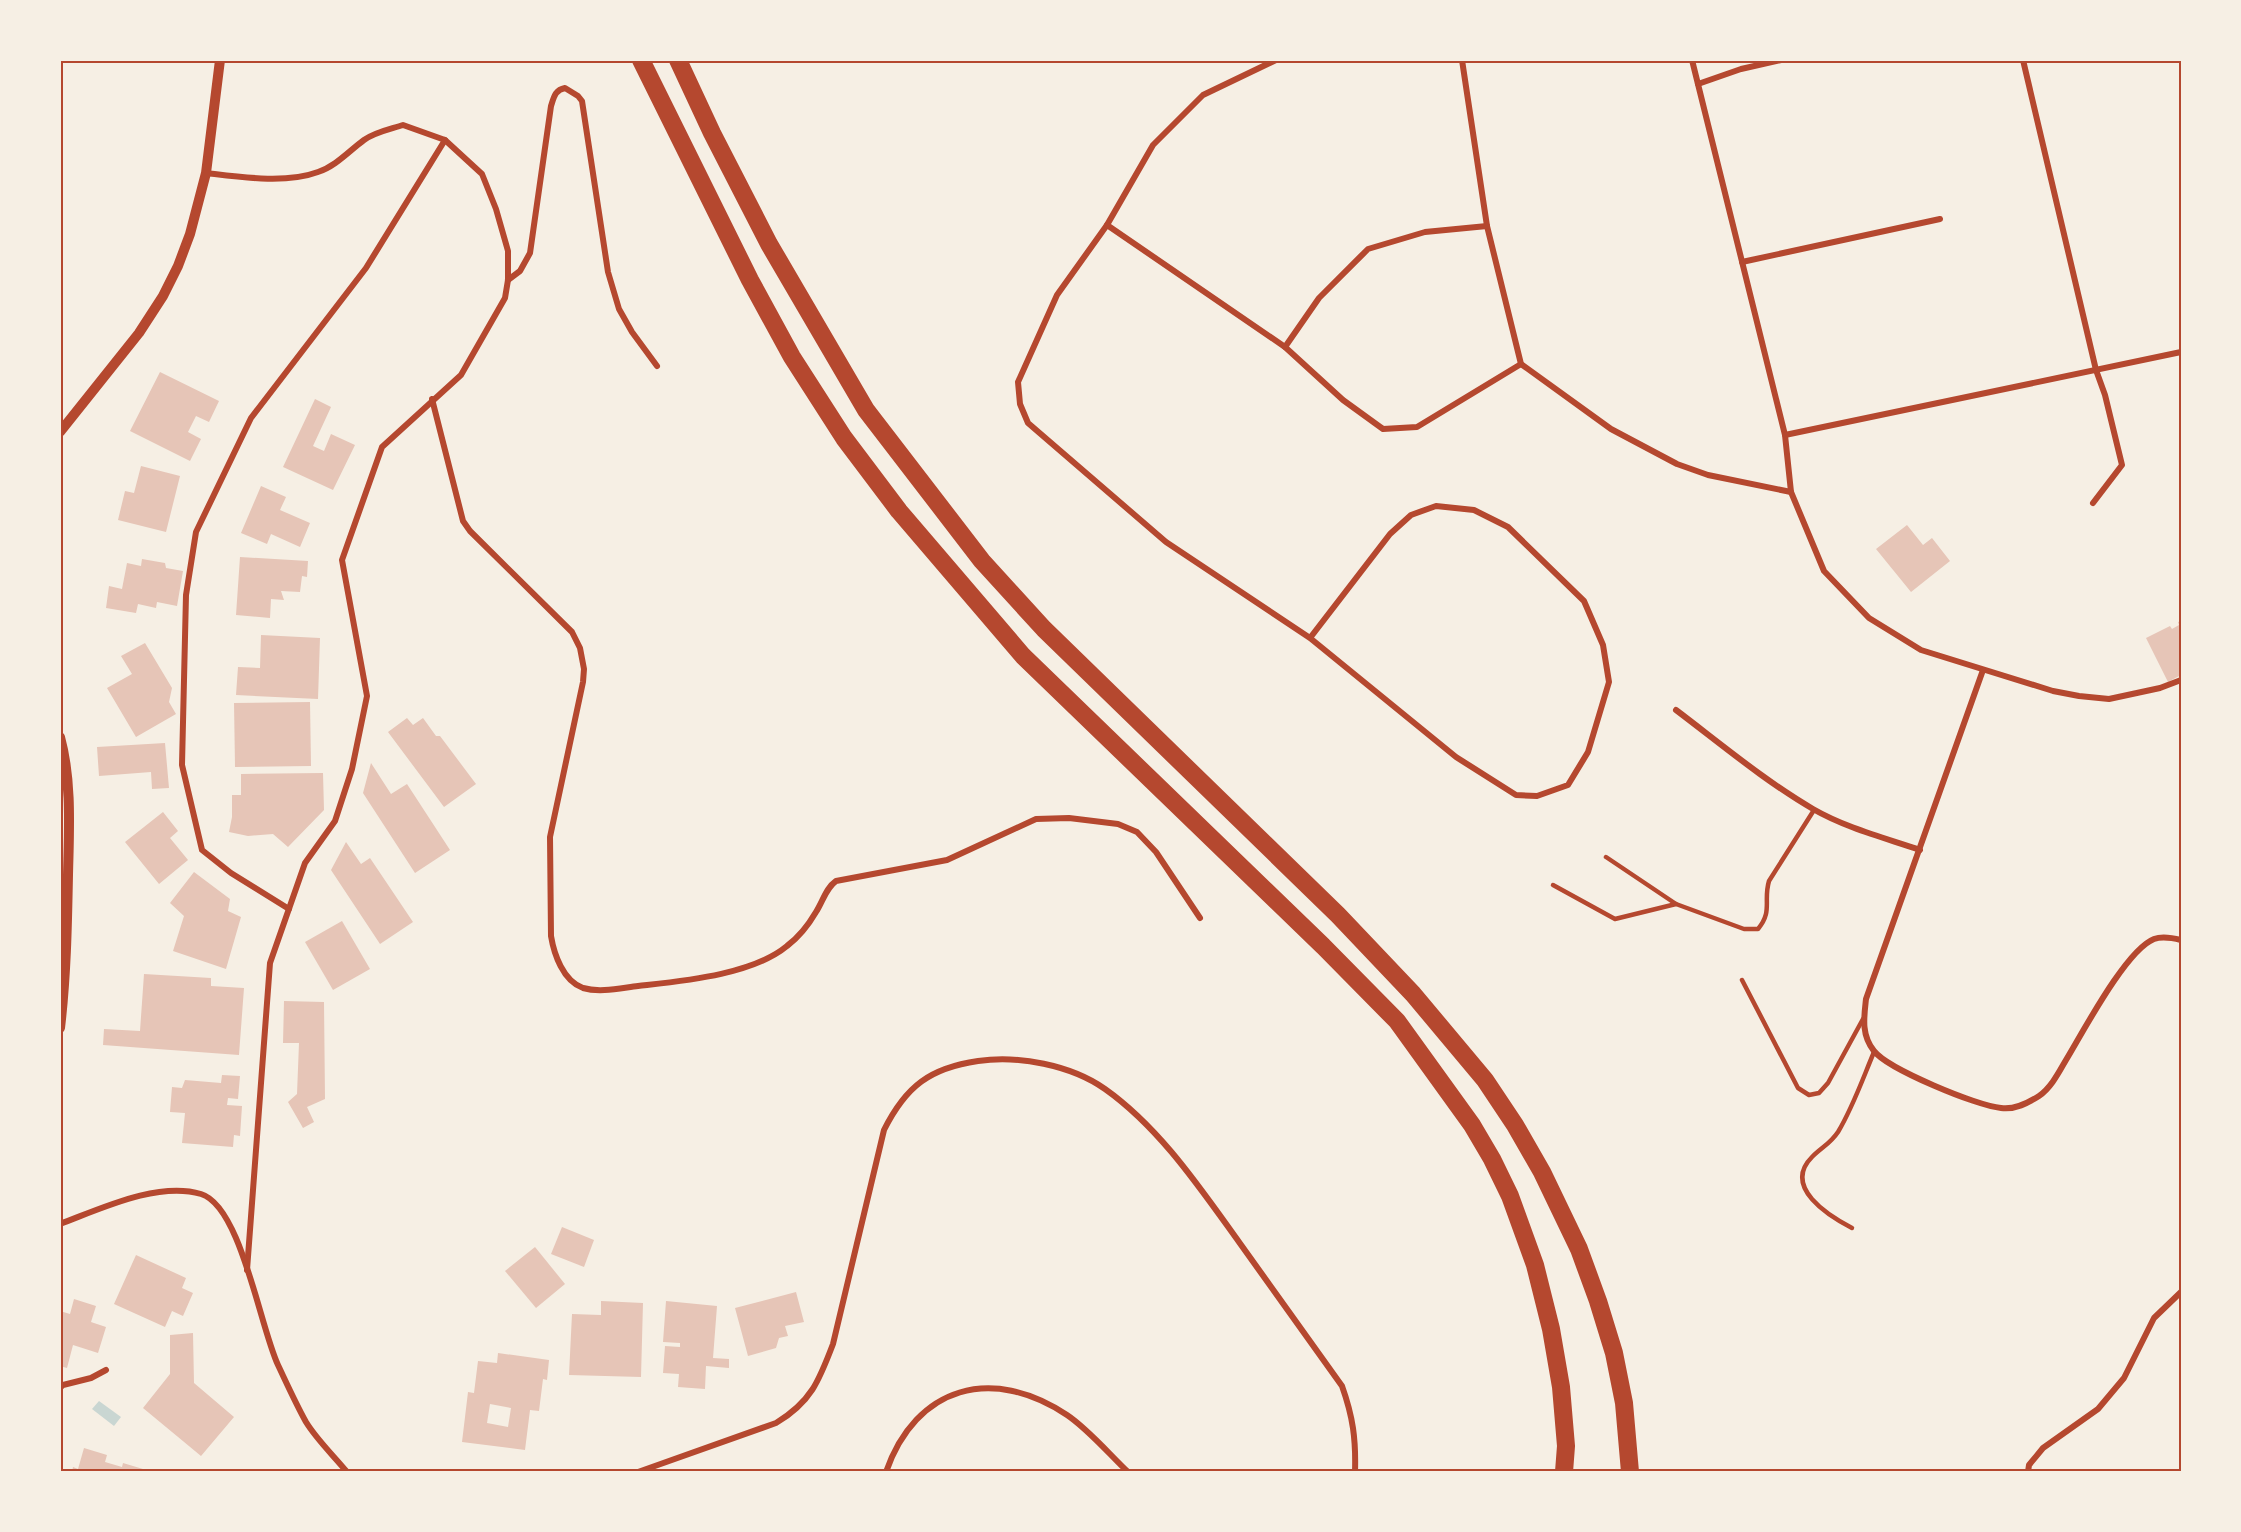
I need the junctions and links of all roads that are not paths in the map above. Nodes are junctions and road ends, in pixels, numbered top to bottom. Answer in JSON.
{"nodes":[{"id":1,"x":220,"y":60,"type":"edge"},
{"id":2,"x":641,"y":60,"type":"edge"},
{"id":3,"x":678,"y":60,"type":"edge"},
{"id":4,"x":1276,"y":60,"type":"edge"},
{"id":5,"x":1462,"y":60,"type":"edge"},
{"id":6,"x":1692,"y":60,"type":"edge"},
{"id":7,"x":1781,"y":60,"type":"edge"},
{"id":8,"x":2024,"y":60,"type":"edge"},
{"id":9,"x":1698,"y":84,"type":"junction"},
{"id":10,"x":445,"y":140,"type":"junction"},
{"id":11,"x":206,"y":173,"type":"junction"},
{"id":12,"x":1940,"y":219,"type":"dead end"},
{"id":13,"x":1107,"y":225,"type":"junction"},
{"id":14,"x":1487,"y":226,"type":"junction"},
{"id":15,"x":1742,"y":262,"type":"junction"},
{"id":16,"x":508,"y":280,"type":"junction"},
{"id":17,"x":1286,"y":347,"type":"junction"},
{"id":18,"x":2181,"y":352,"type":"edge"},
{"id":19,"x":1521,"y":364,"type":"junction"},
{"id":20,"x":657,"y":366,"type":"dead end"},
{"id":21,"x":2096,"y":370,"type":"junction"},
{"id":22,"x":432,"y":399,"type":"junction"},
{"id":23,"x":60,"y":432,"type":"edge"},
{"id":24,"x":1785,"y":435,"type":"junction"},
{"id":25,"x":1791,"y":492,"type":"junction"},
{"id":26,"x":2093,"y":503,"type":"dead end"},
{"id":27,"x":1310,"y":638,"type":"junction"},
{"id":28,"x":1983,"y":670,"type":"junction"},
{"id":29,"x":2181,"y":680,"type":"edge"},
{"id":30,"x":1676,"y":710,"type":"dead end"},
{"id":31,"x":60,"y":737,"type":"edge"},
{"id":32,"x":1814,"y":810,"type":"junction"},
{"id":33,"x":1920,"y":850,"type":"junction"},
{"id":34,"x":1606,"y":857,"type":"dead end"},
{"id":35,"x":1553,"y":885,"type":"dead end"},
{"id":36,"x":1676,"y":904,"type":"junction"},
{"id":37,"x":289,"y":909,"type":"junction"},
{"id":38,"x":1200,"y":918,"type":"dead end"},
{"id":39,"x":2181,"y":939,"type":"edge"},
{"id":40,"x":1742,"y":980,"type":"dead end"},
{"id":41,"x":1864,"y":1018,"type":"junction"},
{"id":42,"x":60,"y":1028,"type":"edge"},
{"id":43,"x":1874,"y":1052,"type":"junction"},
{"id":44,"x":60,"y":1224,"type":"edge"},
{"id":45,"x":1852,"y":1228,"type":"dead end"},
{"id":46,"x":247,"y":1270,"type":"junction"},
{"id":47,"x":2181,"y":1292,"type":"edge"},
{"id":48,"x":106,"y":1370,"type":"dead end"},
{"id":49,"x":60,"y":1388,"type":"edge"},
{"id":50,"x":347,"y":1472,"type":"edge"},
{"id":51,"x":638,"y":1472,"type":"edge"},
{"id":52,"x":886,"y":1472,"type":"edge"},
{"id":53,"x":1128,"y":1472,"type":"edge"},
{"id":54,"x":1355,"y":1472,"type":"edge"},
{"id":55,"x":1564,"y":1472,"type":"edge"},
{"id":56,"x":1630,"y":1472,"type":"edge"},
{"id":57,"x":2028,"y":1472,"type":"edge"}],
"edges":[{"from":1,"to":11,"type":"street"},
{"from":2,"to":55,"type":"highway"},
{"from":3,"to":56,"type":"highway"},
{"from":4,"to":13,"type":"street"},
{"from":5,"to":14,"type":"street"},
{"from":6,"to":9,"type":"street"},
{"from":7,"to":9,"type":"street"},
{"from":8,"to":21,"type":"street"},
{"from":9,"to":15,"type":"street"},
{"from":10,"to":11,"type":"street"},
{"from":10,"to":16,"type":"street"},
{"from":10,"to":37,"type":"street"},
{"from":11,"to":23,"type":"street"},
{"from":12,"to":15,"type":"street"},
{"from":13,"to":17,"type":"street"},
{"from":13,"to":27,"type":"street"},
{"from":14,"to":17,"type":"street"},
{"from":14,"to":19,"type":"street"},
{"from":15,"to":24,"type":"street"},
{"from":16,"to":20,"type":"street"},
{"from":16,"to":22,"type":"street"},
{"from":17,"to":19,"type":"street"},
{"from":18,"to":21,"type":"street"},
{"from":19,"to":25,"type":"street"},
{"from":21,"to":24,"type":"street"},
{"from":21,"to":26,"type":"street"},
{"from":22,"to":37,"type":"street"},
{"from":22,"to":38,"type":"street"},
{"from":24,"to":25,"type":"street"},
{"from":25,"to":28,"type":"street"},
{"from":27,"to":27,"type":"street"},
{"from":28,"to":29,"type":"street"},
{"from":28,"to":33,"type":"street"},
{"from":30,"to":32,"type":"street"},
{"from":31,"to":42,"type":"street"},
{"from":32,"to":33,"type":"street"},
{"from":32,"to":36,"type":"lane"},
{"from":33,"to":41,"type":"street"},
{"from":34,"to":36,"type":"lane"},
{"from":35,"to":36,"type":"lane"},
{"from":37,"to":46,"type":"street"},
{"from":39,"to":43,"type":"street"},
{"from":40,"to":41,"type":"lane"},
{"from":41,"to":43,"type":"street"},
{"from":43,"to":45,"type":"lane"},
{"from":44,"to":46,"type":"street"},
{"from":46,"to":50,"type":"street"},
{"from":47,"to":57,"type":"street"},
{"from":48,"to":49,"type":"street"},
{"from":51,"to":54,"type":"street"},
{"from":52,"to":53,"type":"street"}]}
